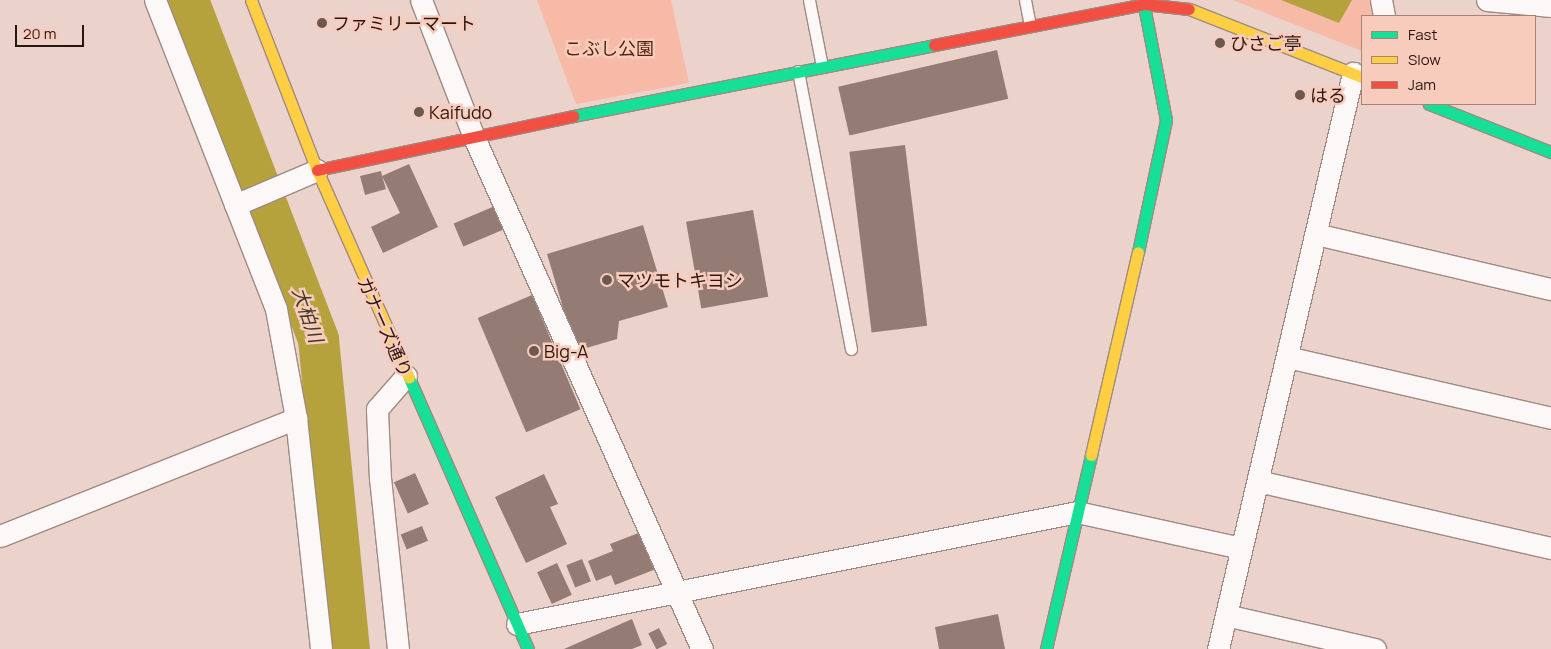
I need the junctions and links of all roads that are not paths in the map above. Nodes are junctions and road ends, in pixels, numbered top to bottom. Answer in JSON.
{"nodes":[{"id":1,"x":155,"y":0,"type":"edge"},
{"id":2,"x":251,"y":0,"type":"edge"},
{"id":3,"x":421,"y":0,"type":"edge"},
{"id":4,"x":809,"y":0,"type":"edge"},
{"id":5,"x":1025,"y":0,"type":"edge"},
{"id":6,"x":1381,"y":0,"type":"edge"},
{"id":7,"x":1487,"y":0,"type":"edge"},
{"id":8,"x":1144,"y":2,"type":"edge"},
{"id":9,"x":1551,"y":6,"type":"edge"},
{"id":10,"x":1384,"y":15,"type":"edge"},
{"id":11,"x":1030,"y":26,"type":"junction"},
{"id":12,"x":822,"y":66,"type":"junction"},
{"id":13,"x":798,"y":71,"type":"junction"},
{"id":14,"x":1357,"y":75,"type":"edge"},
{"id":15,"x":1432,"y":105,"type":"edge"},
{"id":16,"x":473,"y":135,"type":"junction"},
{"id":17,"x":1551,"y":152,"type":"edge"},
{"id":18,"x":316,"y":170,"type":"junction"},
{"id":19,"x":235,"y":205,"type":"junction"},
{"id":20,"x":1316,"y":234,"type":"junction"},
{"id":21,"x":1551,"y":289,"type":"edge"},
{"id":22,"x":852,"y":349,"type":"dead end"},
{"id":23,"x":1287,"y":357,"type":"junction"},
{"id":24,"x":406,"y":376,"type":"junction"},
{"id":25,"x":296,"y":418,"type":"junction"},
{"id":26,"x":1551,"y":418,"type":"edge"},
{"id":27,"x":1258,"y":481,"type":"junction"},
{"id":28,"x":1078,"y":512,"type":"junction"},
{"id":29,"x":0,"y":536,"type":"edge"},
{"id":30,"x":1241,"y":548,"type":"junction"},
{"id":31,"x":1551,"y":548,"type":"edge"},
{"id":32,"x":676,"y":590,"type":"junction"},
{"id":33,"x":1226,"y":615,"type":"junction"},
{"id":34,"x":517,"y":624,"type":"junction"},
{"id":35,"x":321,"y":649,"type":"edge"},
{"id":36,"x":398,"y":649,"type":"edge"},
{"id":37,"x":528,"y":649,"type":"edge"},
{"id":38,"x":702,"y":649,"type":"edge"},
{"id":39,"x":1046,"y":649,"type":"edge"},
{"id":40,"x":1218,"y":649,"type":"edge"},
{"id":41,"x":1375,"y":649,"type":"edge"}],
"edges":[{"from":1,"to":19,"type":"street"},
{"from":2,"to":18,"type":"street","name":"ガナーズ通り"},
{"from":3,"to":16,"type":"street"},
{"from":4,"to":12,"type":"lane"},
{"from":5,"to":11,"type":"lane"},
{"from":6,"to":10,"type":"street"},
{"from":7,"to":9,"type":"street"},
{"from":8,"to":11,"type":"street"},
{"from":8,"to":14,"type":"street"},
{"from":8,"to":28,"type":"street"},
{"from":11,"to":12,"type":"street"},
{"from":12,"to":13,"type":"street"},
{"from":13,"to":16,"type":"street"},
{"from":13,"to":22,"type":"lane"},
{"from":14,"to":20,"type":"street"},
{"from":15,"to":17,"type":"street"},
{"from":16,"to":18,"type":"street"},
{"from":16,"to":32,"type":"street"},
{"from":18,"to":19,"type":"street"},
{"from":18,"to":24,"type":"street","name":"ガナーズ通り"},
{"from":19,"to":25,"type":"street"},
{"from":20,"to":21,"type":"street"},
{"from":20,"to":23,"type":"street"},
{"from":23,"to":26,"type":"street"},
{"from":23,"to":27,"type":"street"},
{"from":24,"to":34,"type":"street","name":"ガナーズ通り"},
{"from":24,"to":36,"type":"street"},
{"from":25,"to":29,"type":"street"},
{"from":25,"to":35,"type":"street"},
{"from":27,"to":30,"type":"street"},
{"from":27,"to":31,"type":"street"},
{"from":28,"to":30,"type":"street"},
{"from":28,"to":32,"type":"street"},
{"from":28,"to":39,"type":"street"},
{"from":30,"to":33,"type":"street"},
{"from":32,"to":34,"type":"street"},
{"from":32,"to":38,"type":"street"},
{"from":33,"to":40,"type":"street"},
{"from":33,"to":41,"type":"street"},
{"from":34,"to":37,"type":"street","name":"ガナーズ通り"}]}
